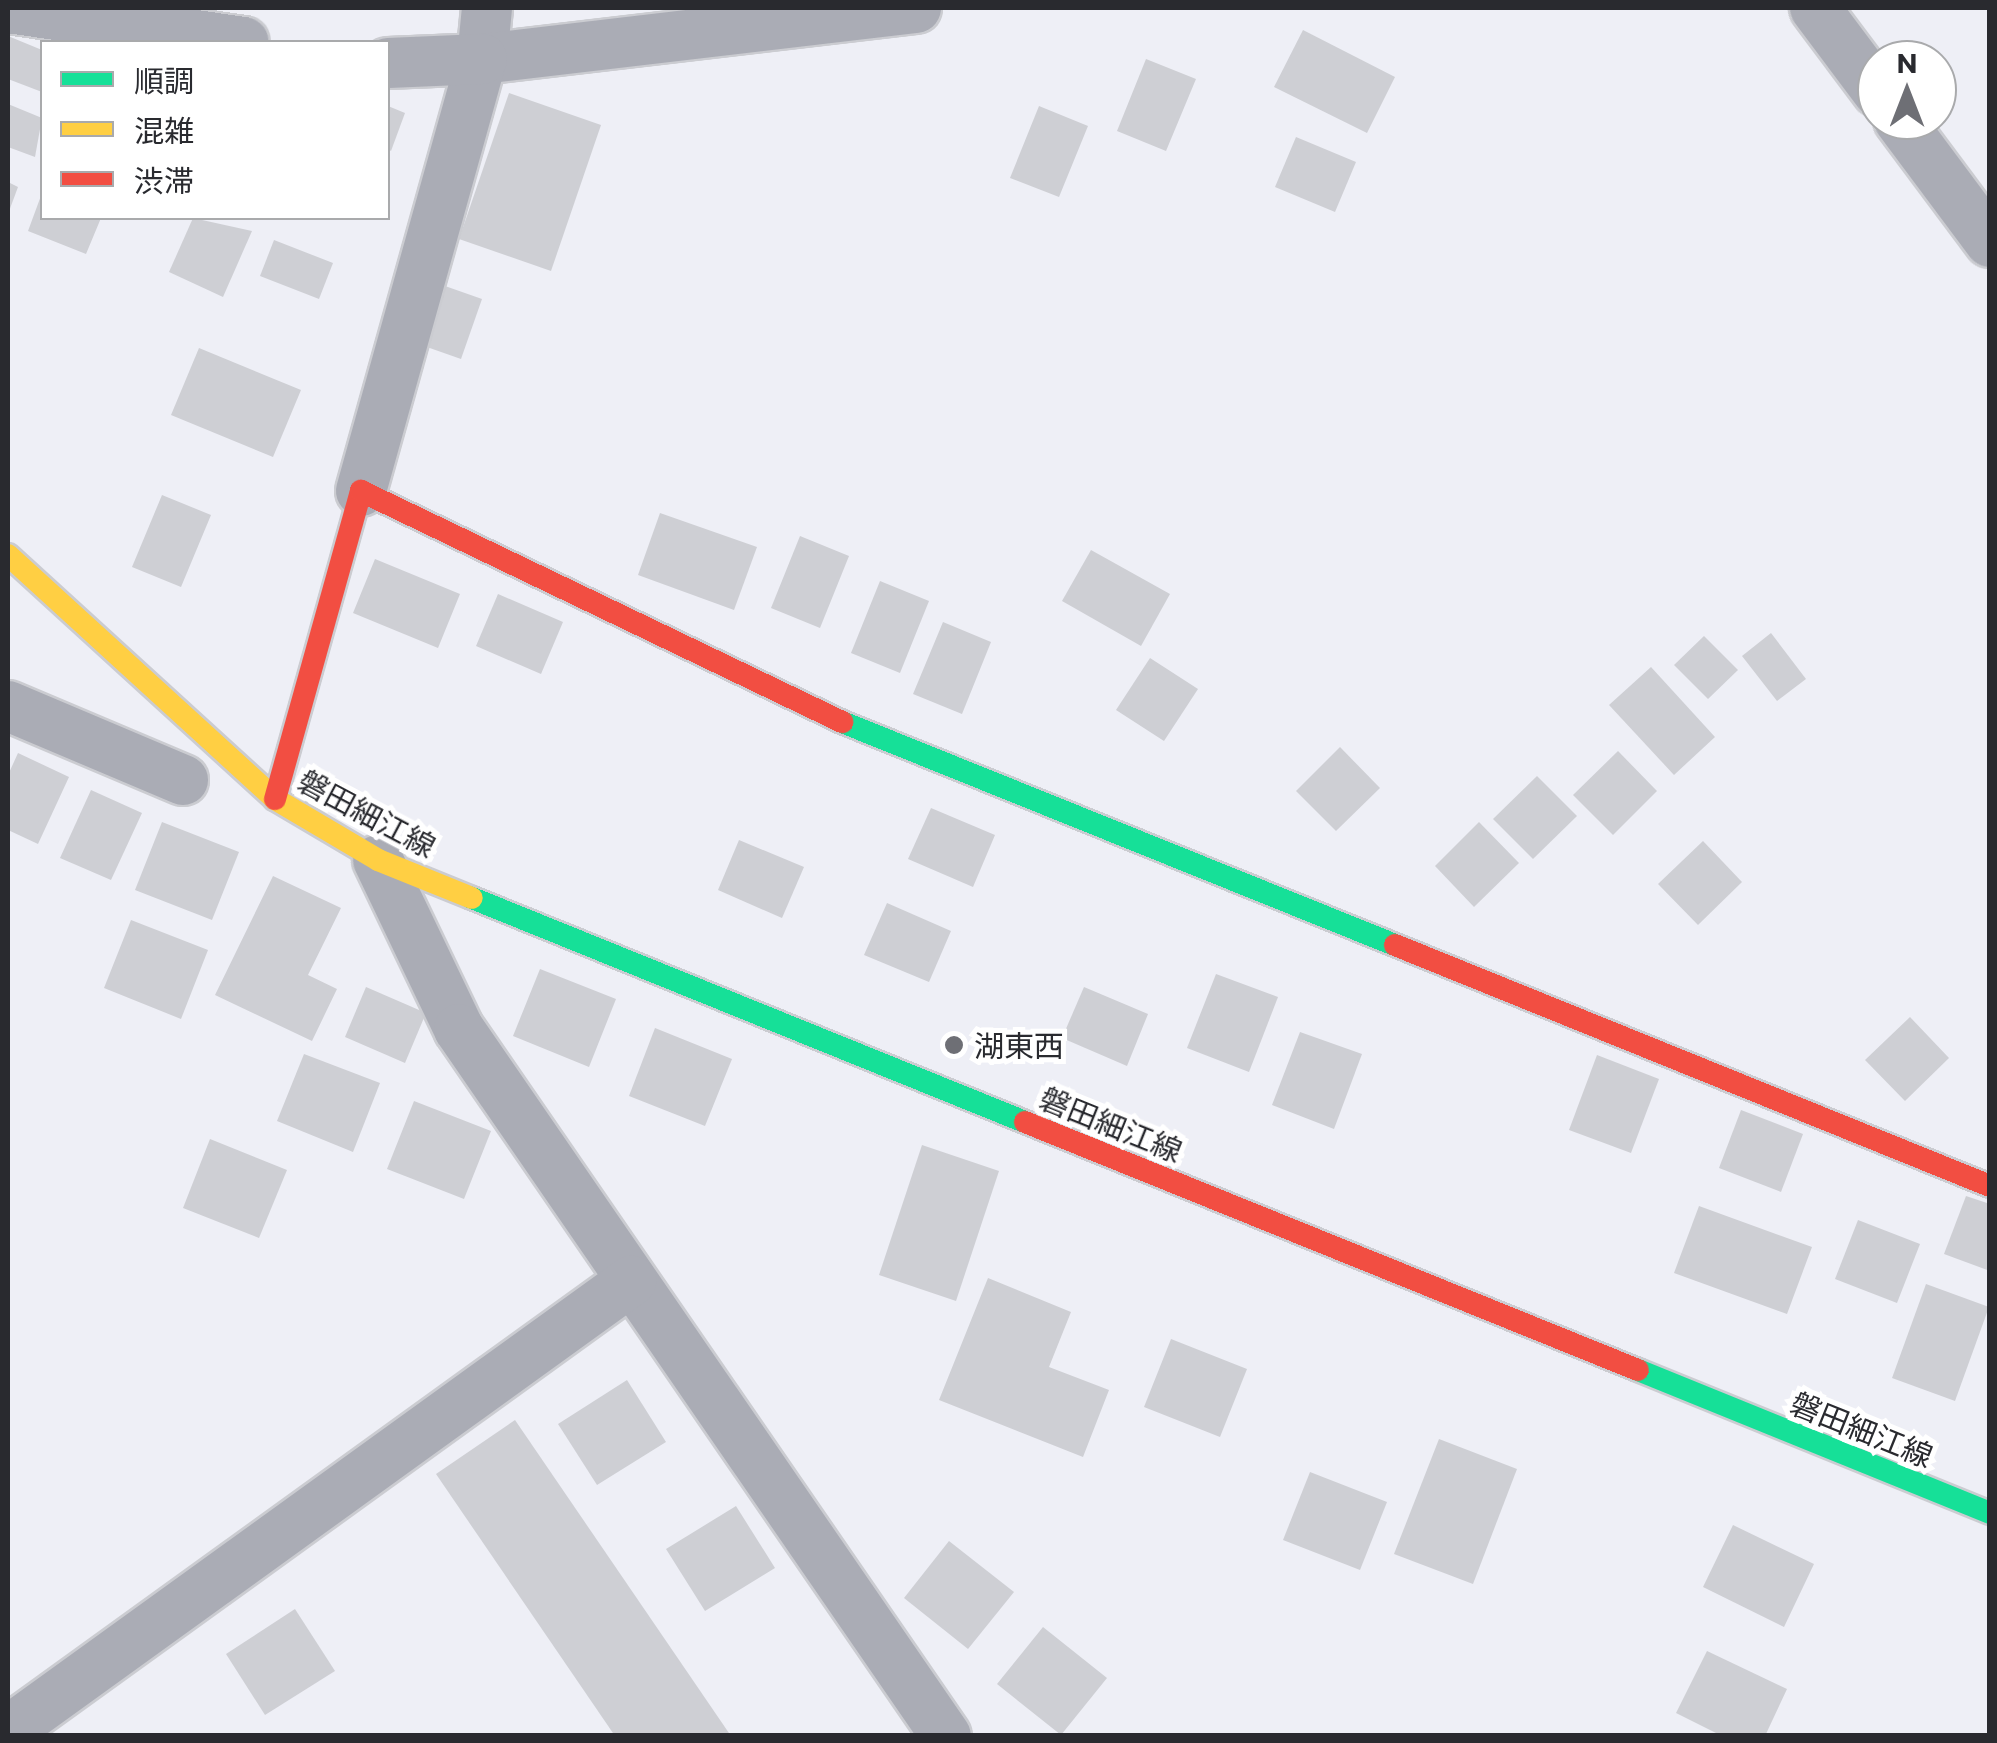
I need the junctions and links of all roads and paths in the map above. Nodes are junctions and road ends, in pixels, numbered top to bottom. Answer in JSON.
{"nodes":[{"id":1,"x":8,"y":8,"type":"edge"},
{"id":2,"x":487,"y":8,"type":"edge"},
{"id":3,"x":900,"y":8,"type":"edge"},
{"id":4,"x":1815,"y":8,"type":"edge"},
{"id":5,"x":230,"y":40,"type":"edge"},
{"id":6,"x":482,"y":59,"type":"junction"},
{"id":7,"x":390,"y":64,"type":"edge"},
{"id":8,"x":1857,"y":64,"type":"edge"},
{"id":9,"x":1914,"y":140,"type":"edge"},
{"id":10,"x":1990,"y":242,"type":"edge"},
{"id":11,"x":361,"y":492,"type":"junction"},
{"id":12,"x":8,"y":555,"type":"edge"},
{"id":13,"x":8,"y":706,"type":"edge"},
{"id":14,"x":183,"y":780,"type":"dead end"},
{"id":15,"x":274,"y":799,"type":"junction"},
{"id":16,"x":378,"y":860,"type":"junction"},
{"id":17,"x":1990,"y":1186,"type":"edge"},
{"id":18,"x":631,"y":1281,"type":"junction"},
{"id":19,"x":1990,"y":1513,"type":"edge"},
{"id":20,"x":8,"y":1732,"type":"edge"},
{"id":21,"x":946,"y":1736,"type":"edge"}],
"edges":[{"from":1,"to":5,"type":"street"},
{"from":2,"to":6,"type":"street"},
{"from":3,"to":6,"type":"street"},
{"from":4,"to":8,"type":"street"},
{"from":6,"to":7,"type":"street"},
{"from":6,"to":11,"type":"street"},
{"from":9,"to":10,"type":"street"},
{"from":11,"to":15,"type":"main road"},
{"from":11,"to":17,"type":"main road"},
{"from":12,"to":15,"type":"main road","name":"磐田細江線"},
{"from":13,"to":14,"type":"street"},
{"from":15,"to":16,"type":"main road","name":"磐田細江線"},
{"from":16,"to":18,"type":"street"},
{"from":16,"to":19,"type":"main road","name":"磐田細江線"},
{"from":18,"to":20,"type":"street"},
{"from":18,"to":21,"type":"street"}]}
